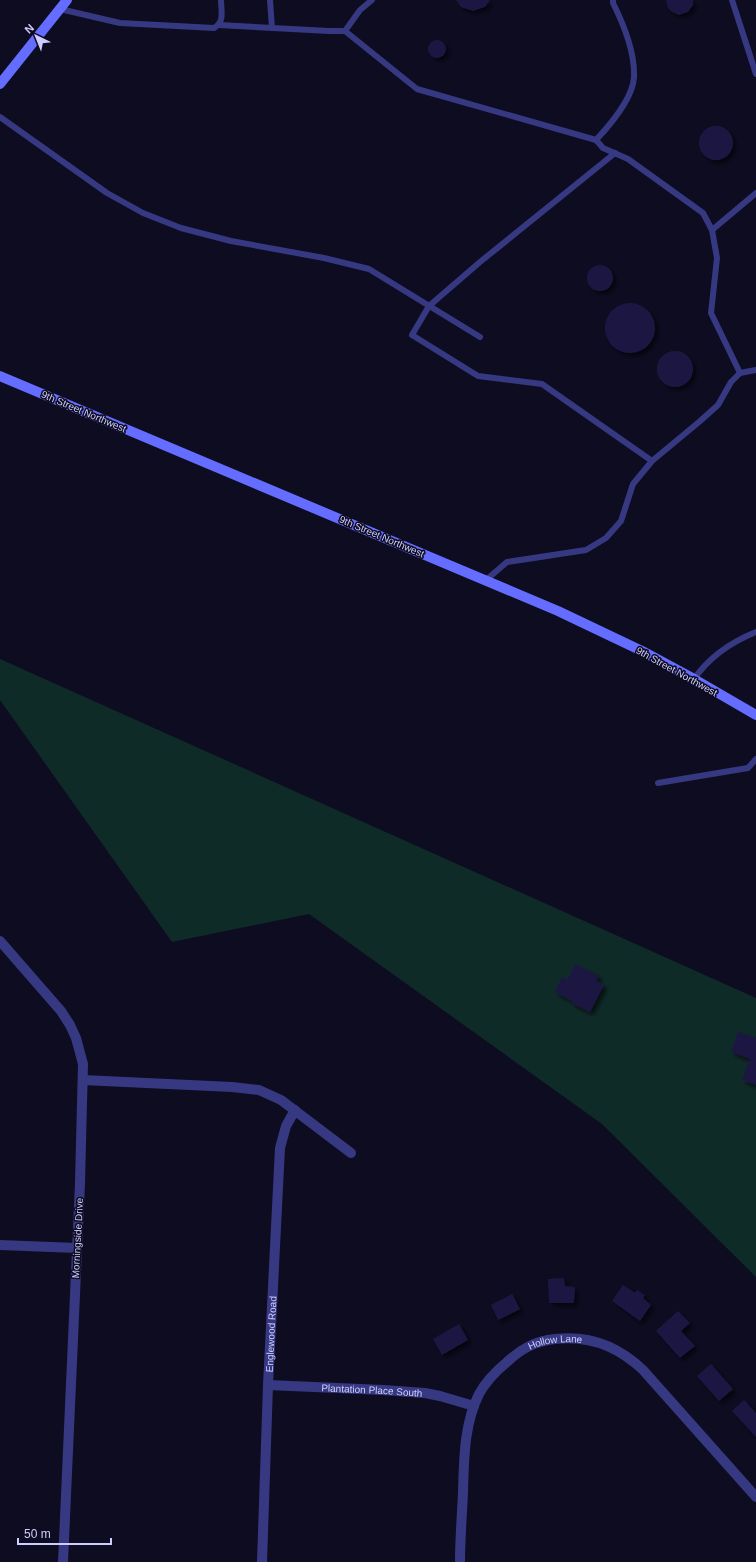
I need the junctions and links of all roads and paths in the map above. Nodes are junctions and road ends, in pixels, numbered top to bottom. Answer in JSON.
{"nodes":[{"id":1,"x":67,"y":0,"type":"edge"},
{"id":2,"x":220,"y":0,"type":"edge"},
{"id":3,"x":270,"y":0,"type":"edge"},
{"id":4,"x":372,"y":0,"type":"edge"},
{"id":5,"x":613,"y":0,"type":"edge"},
{"id":6,"x":732,"y":0,"type":"edge"},
{"id":7,"x":60,"y":9,"type":"junction"},
{"id":8,"x":219,"y":25,"type":"junction"},
{"id":9,"x":272,"y":28,"type":"junction"},
{"id":10,"x":345,"y":31,"type":"junction"},
{"id":11,"x":756,"y":74,"type":"edge"},
{"id":12,"x":0,"y":84,"type":"edge"},
{"id":13,"x":0,"y":117,"type":"edge"},
{"id":14,"x":596,"y":140,"type":"junction"},
{"id":15,"x":615,"y":153,"type":"junction"},
{"id":16,"x":756,"y":193,"type":"edge"},
{"id":17,"x":712,"y":230,"type":"junction"},
{"id":18,"x":429,"y":306,"type":"junction"},
{"id":19,"x":480,"y":337,"type":"dead end"},
{"id":20,"x":756,"y":370,"type":"edge"},
{"id":21,"x":740,"y":373,"type":"junction"},
{"id":22,"x":0,"y":376,"type":"edge"},
{"id":23,"x":652,"y":461,"type":"junction"},
{"id":24,"x":486,"y":580,"type":"junction"},
{"id":25,"x":756,"y":632,"type":"edge"},
{"id":26,"x":694,"y":679,"type":"junction"},
{"id":27,"x":756,"y":715,"type":"edge"},
{"id":28,"x":756,"y":759,"type":"edge"},
{"id":29,"x":658,"y":783,"type":"dead end"},
{"id":30,"x":0,"y":941,"type":"edge"},
{"id":31,"x":83,"y":1080,"type":"junction"},
{"id":32,"x":295,"y":1110,"type":"junction"},
{"id":33,"x":351,"y":1153,"type":"dead end"},
{"id":34,"x":0,"y":1245,"type":"edge"},
{"id":35,"x":77,"y":1248,"type":"junction"},
{"id":36,"x":268,"y":1385,"type":"junction"},
{"id":37,"x":474,"y":1406,"type":"junction"},
{"id":38,"x":756,"y":1497,"type":"edge"},
{"id":39,"x":63,"y":1562,"type":"edge"},
{"id":40,"x":262,"y":1562,"type":"edge"},
{"id":41,"x":460,"y":1562,"type":"edge"}],
"edges":[{"from":1,"to":7,"type":"street"},
{"from":2,"to":8,"type":"lane"},
{"from":3,"to":9,"type":"lane"},
{"from":4,"to":10,"type":"lane"},
{"from":5,"to":14,"type":"lane"},
{"from":6,"to":11,"type":"lane"},
{"from":7,"to":8,"type":"lane"},
{"from":7,"to":12,"type":"street"},
{"from":8,"to":9,"type":"lane"},
{"from":9,"to":10,"type":"lane"},
{"from":10,"to":14,"type":"lane"},
{"from":13,"to":18,"type":"lane"},
{"from":14,"to":15,"type":"lane"},
{"from":15,"to":17,"type":"lane"},
{"from":15,"to":18,"type":"lane"},
{"from":16,"to":17,"type":"lane"},
{"from":17,"to":21,"type":"lane"},
{"from":18,"to":19,"type":"lane"},
{"from":18,"to":23,"type":"lane"},
{"from":20,"to":21,"type":"lane"},
{"from":21,"to":23,"type":"lane"},
{"from":22,"to":24,"type":"street","name":"9th Street Northwest"},
{"from":23,"to":24,"type":"lane"},
{"from":24,"to":26,"type":"street","name":"9th Street Northwest"},
{"from":25,"to":26,"type":"lane"},
{"from":26,"to":27,"type":"street","name":"9th Street Northwest"},
{"from":28,"to":29,"type":"lane"},
{"from":30,"to":31,"type":"street","name":"Morningside Drive"},
{"from":31,"to":32,"type":"street"},
{"from":31,"to":35,"type":"street","name":"Morningside Drive"},
{"from":32,"to":33,"type":"street"},
{"from":32,"to":36,"type":"street","name":"Englewood Road"},
{"from":34,"to":35,"type":"street"},
{"from":35,"to":39,"type":"street","name":"Morningside Drive"},
{"from":36,"to":37,"type":"street","name":"Plantation Place South"},
{"from":36,"to":40,"type":"street","name":"Englewood Road"},
{"from":37,"to":38,"type":"street","name":"Hollow Lane"},
{"from":37,"to":41,"type":"street","name":"Hollow Lane"}]}
